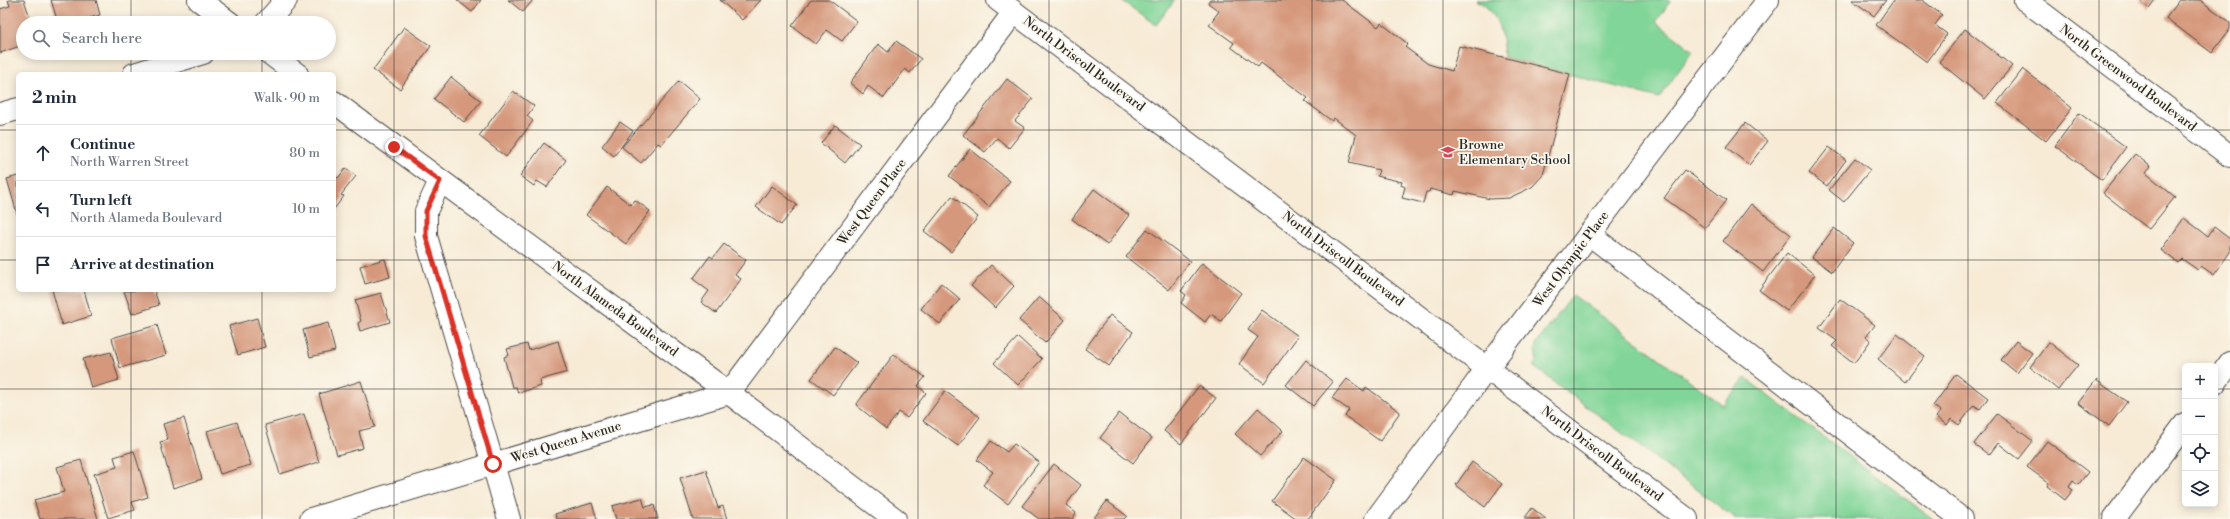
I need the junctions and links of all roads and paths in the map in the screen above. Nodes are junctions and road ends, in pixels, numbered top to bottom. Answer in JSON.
{"nodes":[{"id":1,"x":199,"y":0,"type":"edge"},
{"id":2,"x":286,"y":0,"type":"edge"},
{"id":3,"x":1768,"y":0,"type":"edge"},
{"id":4,"x":2025,"y":0,"type":"edge"},
{"id":5,"x":1006,"y":6,"type":"edge"},
{"id":6,"x":221,"y":16,"type":"edge"},
{"id":7,"x":272,"y":16,"type":"edge"},
{"id":8,"x":180,"y":60,"type":"edge"},
{"id":9,"x":279,"y":60,"type":"edge"},
{"id":10,"x":141,"y":72,"type":"edge"},
{"id":11,"x":294,"y":72,"type":"edge"},
{"id":12,"x":336,"y":103,"type":"edge"},
{"id":13,"x":16,"y":110,"type":"edge"},
{"id":14,"x":0,"y":114,"type":"edge"},
{"id":15,"x":2230,"y":156,"type":"edge"},
{"id":16,"x":440,"y":181,"type":"junction"},
{"id":17,"x":1589,"y":234,"type":"junction"},
{"id":18,"x":2230,"y":363,"type":"edge"},
{"id":19,"x":1488,"y":367,"type":"junction"},
{"id":20,"x":2218,"y":380,"type":"edge"},
{"id":21,"x":729,"y":393,"type":"junction"},
{"id":22,"x":2182,"y":428,"type":"edge"},
{"id":23,"x":493,"y":464,"type":"junction"},
{"id":24,"x":311,"y":519,"type":"edge"},
{"id":25,"x":509,"y":519,"type":"edge"},
{"id":26,"x":894,"y":519,"type":"edge"},
{"id":27,"x":1376,"y":519,"type":"edge"},
{"id":28,"x":1687,"y":519,"type":"edge"},
{"id":29,"x":1962,"y":519,"type":"edge"},
{"id":30,"x":2114,"y":519,"type":"edge"}],
"edges":[{"from":1,"to":6,"type":"street"},
{"from":2,"to":7,"type":"street"},
{"from":3,"to":17,"type":"street","name":"West Olympic Place"},
{"from":4,"to":15,"type":"street","name":"North Greenwood Boulevard"},
{"from":5,"to":19,"type":"street","name":"North Driscoll Boulevard"},
{"from":5,"to":21,"type":"street","name":"West Queen Place"},
{"from":8,"to":10,"type":"street"},
{"from":9,"to":11,"type":"street"},
{"from":12,"to":16,"type":"street","name":"North Alameda Boulevard"},
{"from":13,"to":14,"type":"street"},
{"from":16,"to":21,"type":"street","name":"North Alameda Boulevard"},
{"from":16,"to":23,"type":"street"},
{"from":17,"to":19,"type":"street","name":"West Olympic Place"},
{"from":17,"to":29,"type":"street"},
{"from":18,"to":20,"type":"street"},
{"from":19,"to":27,"type":"street","name":"West Olympic Place"},
{"from":19,"to":28,"type":"street","name":"North Driscoll Boulevard"},
{"from":21,"to":23,"type":"street","name":"West Queen Avenue"},
{"from":21,"to":26,"type":"street","name":"North Alameda Boulevard"},
{"from":22,"to":30,"type":"street"},
{"from":23,"to":24,"type":"street","name":"West Queen Avenue"},
{"from":23,"to":25,"type":"street"}]}
